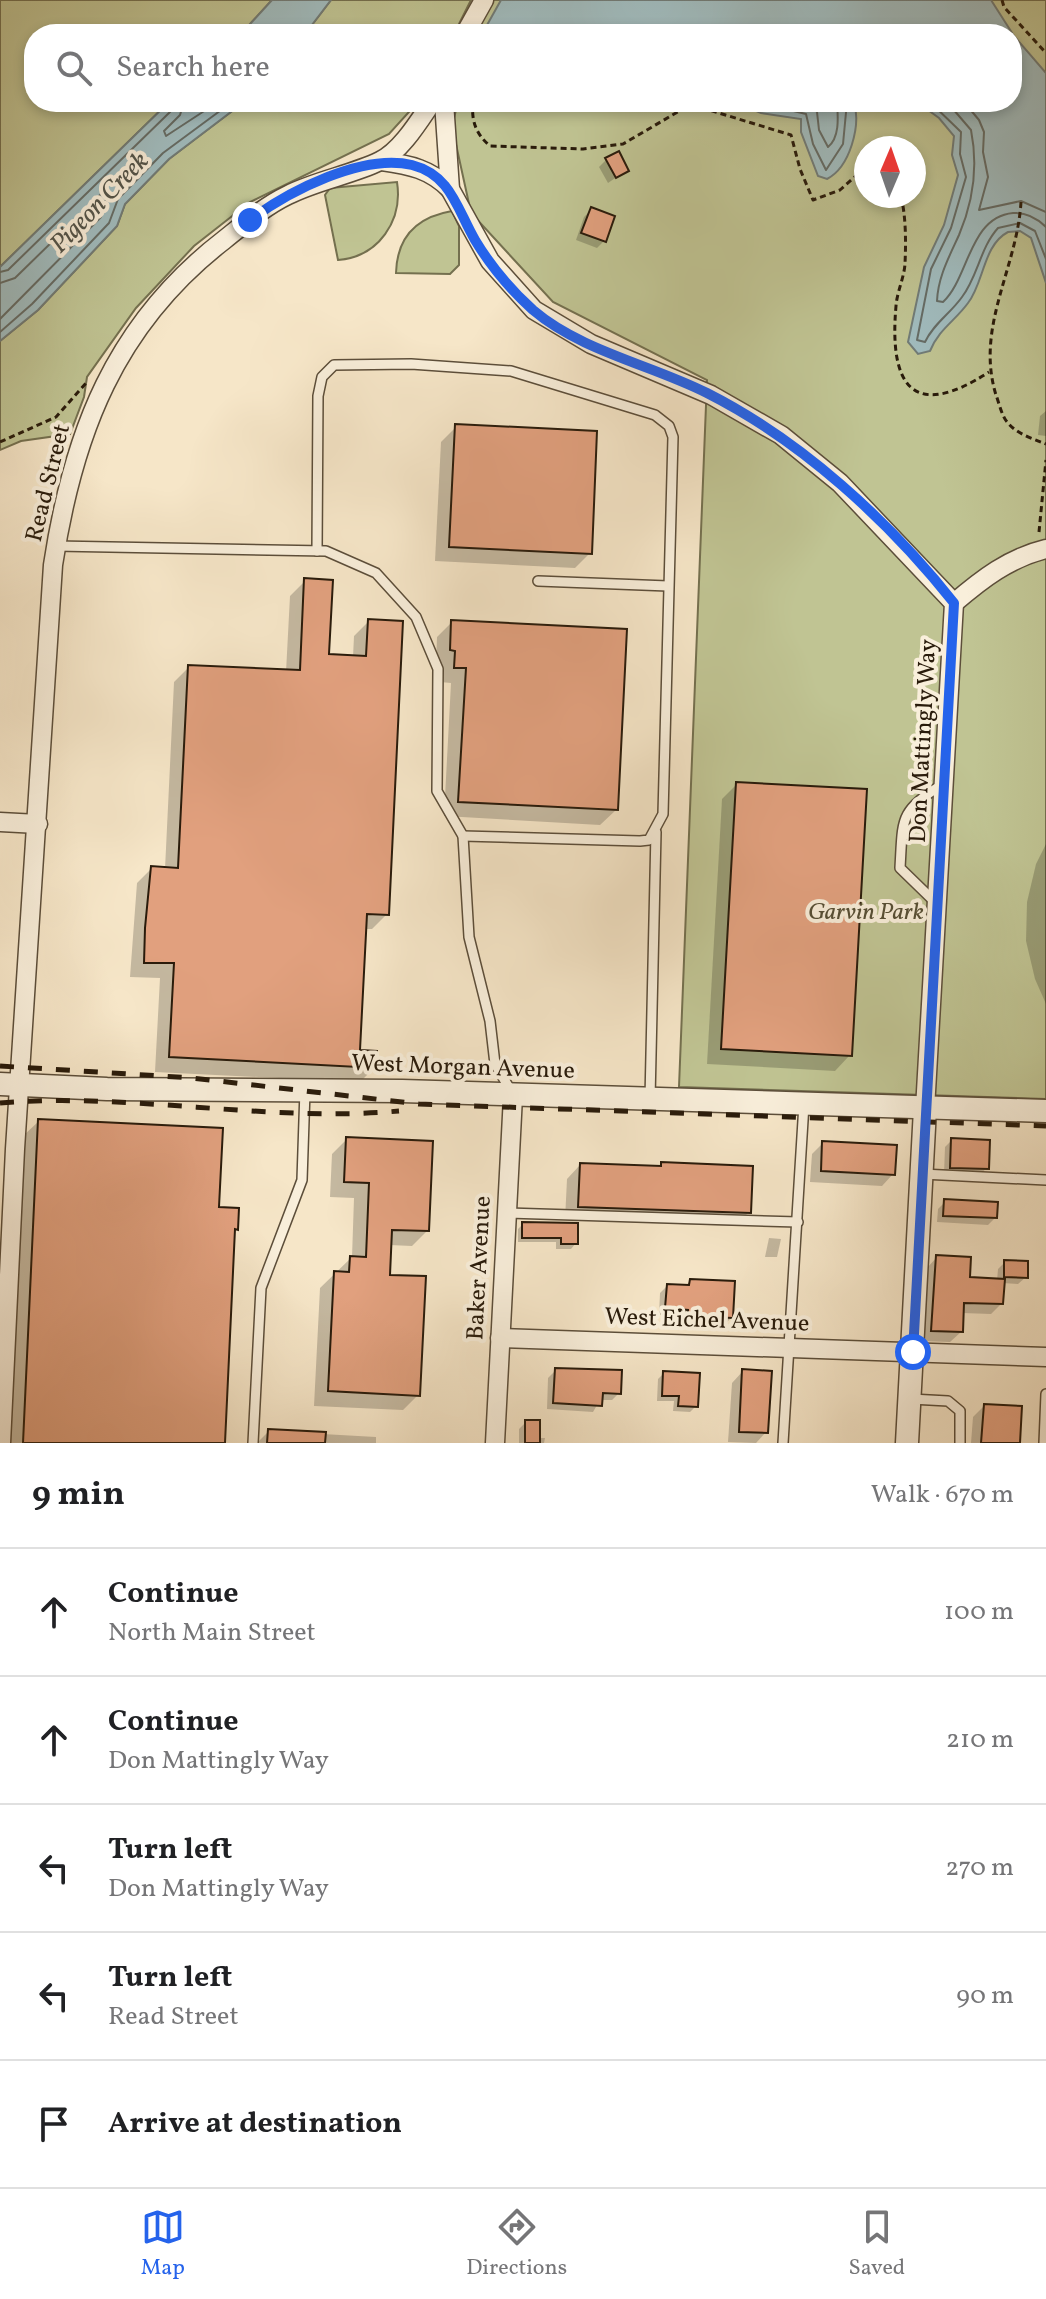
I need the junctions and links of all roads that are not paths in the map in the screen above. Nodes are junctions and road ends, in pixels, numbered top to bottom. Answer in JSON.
{"nodes":[{"id":1,"x":484,"y":0,"type":"edge"},
{"id":2,"x":471,"y":24,"type":"edge"},
{"id":3,"x":426,"y":112,"type":"edge"},
{"id":4,"x":445,"y":112,"type":"edge"},
{"id":5,"x":382,"y":161,"type":"junction"},
{"id":6,"x":450,"y":189,"type":"junction"},
{"id":7,"x":56,"y":546,"type":"junction"},
{"id":8,"x":1042,"y":550,"type":"edge"},
{"id":9,"x":317,"y":551,"type":"junction"},
{"id":10,"x":538,"y":581,"type":"dead end"},
{"id":11,"x":668,"y":586,"type":"junction"},
{"id":12,"x":954,"y":603,"type":"junction"},
{"id":13,"x":946,"y":782,"type":"junction"},
{"id":14,"x":0,"y":822,"type":"edge"},
{"id":15,"x":38,"y":824,"type":"junction"},
{"id":16,"x":656,"y":832,"type":"junction"},
{"id":17,"x":463,"y":836,"type":"junction"},
{"id":18,"x":938,"y":905,"type":"junction"},
{"id":19,"x":10,"y":1085,"type":"edge"},
{"id":20,"x":305,"y":1090,"type":"junction"},
{"id":21,"x":513,"y":1096,"type":"junction"},
{"id":22,"x":650,"y":1099,"type":"junction"},
{"id":23,"x":804,"y":1104,"type":"junction"},
{"id":24,"x":925,"y":1109,"type":"junction"},
{"id":25,"x":1046,"y":1111,"type":"edge"},
{"id":26,"x":8,"y":1148,"type":"edge"},
{"id":27,"x":922,"y":1174,"type":"junction"},
{"id":28,"x":1046,"y":1180,"type":"edge"},
{"id":29,"x":6,"y":1199,"type":"edge"},
{"id":30,"x":507,"y":1213,"type":"junction"},
{"id":31,"x":798,"y":1222,"type":"junction"},
{"id":32,"x":6,"y":1239,"type":"edge"},
{"id":33,"x":4,"y":1310,"type":"edge"},
{"id":34,"x":500,"y":1338,"type":"junction"},
{"id":35,"x":791,"y":1348,"type":"junction"},
{"id":36,"x":913,"y":1352,"type":"junction"},
{"id":37,"x":1046,"y":1357,"type":"edge"},
{"id":38,"x":1046,"y":1394,"type":"edge"},
{"id":39,"x":910,"y":1399,"type":"junction"},
{"id":40,"x":1,"y":1443,"type":"edge"},
{"id":41,"x":253,"y":1443,"type":"edge"},
{"id":42,"x":495,"y":1443,"type":"edge"},
{"id":43,"x":783,"y":1443,"type":"edge"},
{"id":44,"x":907,"y":1443,"type":"edge"},
{"id":45,"x":960,"y":1443,"type":"edge"},
{"id":46,"x":1044,"y":1443,"type":"edge"}],
"edges":[{"from":1,"to":2,"type":"street"},
{"from":3,"to":5,"type":"street","name":"Read Street"},
{"from":4,"to":6,"type":"street"},
{"from":5,"to":6,"type":"street","name":"Read Street"},
{"from":5,"to":7,"type":"street","name":"Read Street"},
{"from":6,"to":12,"type":"street"},
{"from":7,"to":9,"type":"lane"},
{"from":7,"to":15,"type":"street","name":"Read Street"},
{"from":8,"to":12,"type":"street"},
{"from":9,"to":11,"type":"lane"},
{"from":9,"to":17,"type":"lane"},
{"from":10,"to":11,"type":"lane"},
{"from":11,"to":16,"type":"lane"},
{"from":12,"to":13,"type":"street","name":"Don Mattingly Way"},
{"from":13,"to":18,"type":"street","name":"Don Mattingly Way"},
{"from":13,"to":18,"type":"lane"},
{"from":14,"to":15,"type":"street"},
{"from":15,"to":19,"type":"street","name":"Read Street"},
{"from":16,"to":17,"type":"lane"},
{"from":16,"to":22,"type":"lane"},
{"from":17,"to":21,"type":"lane"},
{"from":18,"to":24,"type":"street","name":"Don Mattingly Way"},
{"from":19,"to":20,"type":"street","name":"West Morgan Avenue"},
{"from":19,"to":26,"type":"street","name":"Read Street"},
{"from":20,"to":21,"type":"street","name":"West Morgan Avenue"},
{"from":20,"to":41,"type":"lane"},
{"from":21,"to":22,"type":"street","name":"West Morgan Avenue"},
{"from":21,"to":30,"type":"street","name":"Baker Avenue"},
{"from":22,"to":23,"type":"street","name":"West Morgan Avenue"},
{"from":23,"to":24,"type":"street","name":"West Morgan Avenue"},
{"from":23,"to":31,"type":"lane"},
{"from":24,"to":25,"type":"street","name":"West Morgan Avenue"},
{"from":24,"to":27,"type":"street"},
{"from":26,"to":29,"type":"street","name":"Read Street"},
{"from":27,"to":28,"type":"lane"},
{"from":27,"to":36,"type":"street"},
{"from":29,"to":32,"type":"street","name":"Read Street"},
{"from":30,"to":31,"type":"lane"},
{"from":30,"to":34,"type":"street","name":"Baker Avenue"},
{"from":31,"to":35,"type":"lane"},
{"from":32,"to":33,"type":"street","name":"Read Street"},
{"from":33,"to":40,"type":"street","name":"Read Street"},
{"from":34,"to":35,"type":"street","name":"West Eichel Avenue"},
{"from":34,"to":42,"type":"street","name":"Baker Avenue"},
{"from":35,"to":36,"type":"street","name":"West Eichel Avenue"},
{"from":35,"to":43,"type":"lane"},
{"from":36,"to":37,"type":"street","name":"West Eichel Avenue"},
{"from":36,"to":39,"type":"street"},
{"from":38,"to":46,"type":"lane"},
{"from":39,"to":44,"type":"street"},
{"from":39,"to":45,"type":"lane"}]}
